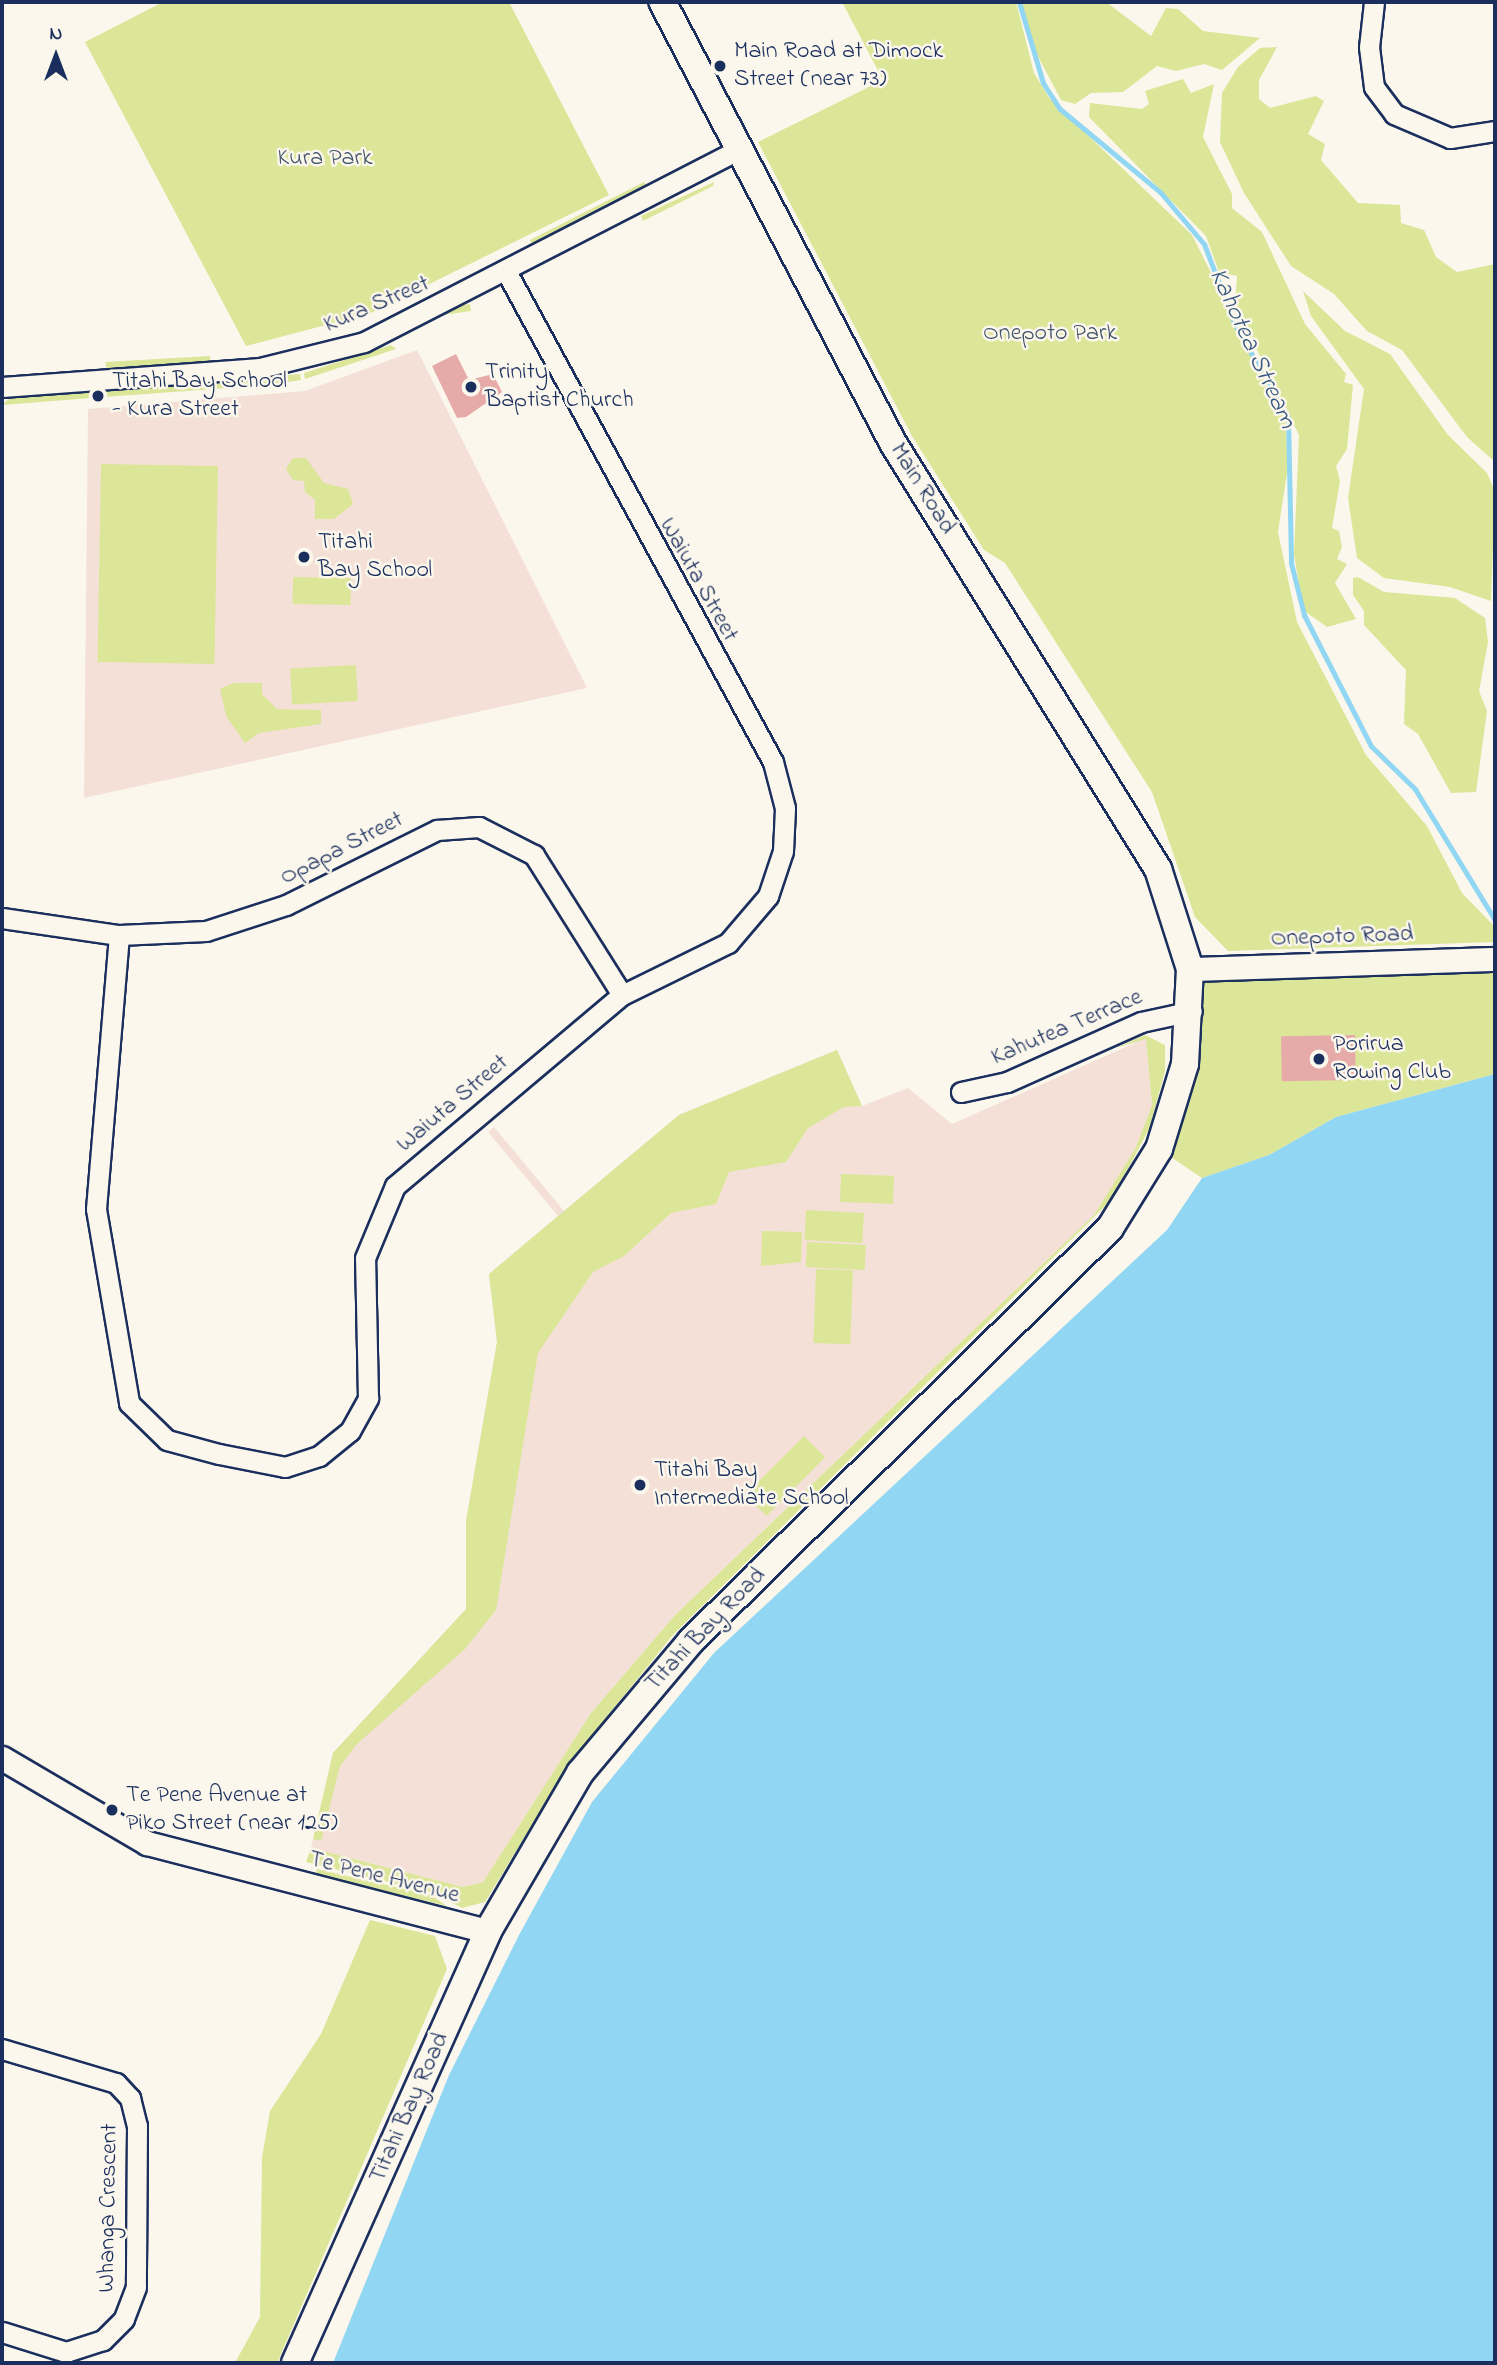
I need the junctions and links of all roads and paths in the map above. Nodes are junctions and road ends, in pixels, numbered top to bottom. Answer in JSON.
{"nodes":[{"id":1,"x":662,"y":2,"type":"edge"},
{"id":2,"x":1374,"y":2,"type":"edge"},
{"id":3,"x":1495,"y":131,"type":"edge"},
{"id":4,"x":737,"y":150,"type":"junction"},
{"id":5,"x":506,"y":271,"type":"junction"},
{"id":6,"x":2,"y":387,"type":"edge"},
{"id":7,"x":2,"y":918,"type":"edge"},
{"id":8,"x":119,"y":935,"type":"junction"},
{"id":9,"x":1495,"y":958,"type":"edge"},
{"id":10,"x":1190,"y":969,"type":"junction"},
{"id":11,"x":622,"y":995,"type":"junction"},
{"id":12,"x":1192,"y":1011,"type":"junction"},
{"id":13,"x":961,"y":1092,"type":"dead end"},
{"id":14,"x":2,"y":1758,"type":"edge"},
{"id":15,"x":488,"y":1931,"type":"junction"},
{"id":16,"x":2,"y":2049,"type":"edge"},
{"id":17,"x":2,"y":2332,"type":"edge"},
{"id":18,"x":295,"y":2363,"type":"edge"}],
"edges":[{"from":1,"to":4,"type":"main road","name":"Main Road"},
{"from":2,"to":3,"type":"street"},
{"from":4,"to":5,"type":"street","name":"Kura Street"},
{"from":4,"to":10,"type":"main road","name":"Main Road"},
{"from":5,"to":6,"type":"street","name":"Kura Street"},
{"from":5,"to":11,"type":"street","name":"Waiuta Street"},
{"from":7,"to":8,"type":"street","name":"Opapa Street"},
{"from":8,"to":11,"type":"street","name":"Opapa Street"},
{"from":8,"to":11,"type":"street","name":"Waiuta Street"},
{"from":9,"to":10,"type":"street","name":"Onepoto Road"},
{"from":10,"to":12,"type":"main road","name":"Titahi Bay Road"},
{"from":12,"to":13,"type":"street","name":"Kahutea Terrace"},
{"from":12,"to":15,"type":"main road","name":"Titahi Bay Road"},
{"from":14,"to":15,"type":"street","name":"Te Pene Avenue"},
{"from":15,"to":18,"type":"main road","name":"Titahi Bay Road"},
{"from":16,"to":17,"type":"street","name":"Whanga Crescent"}]}
